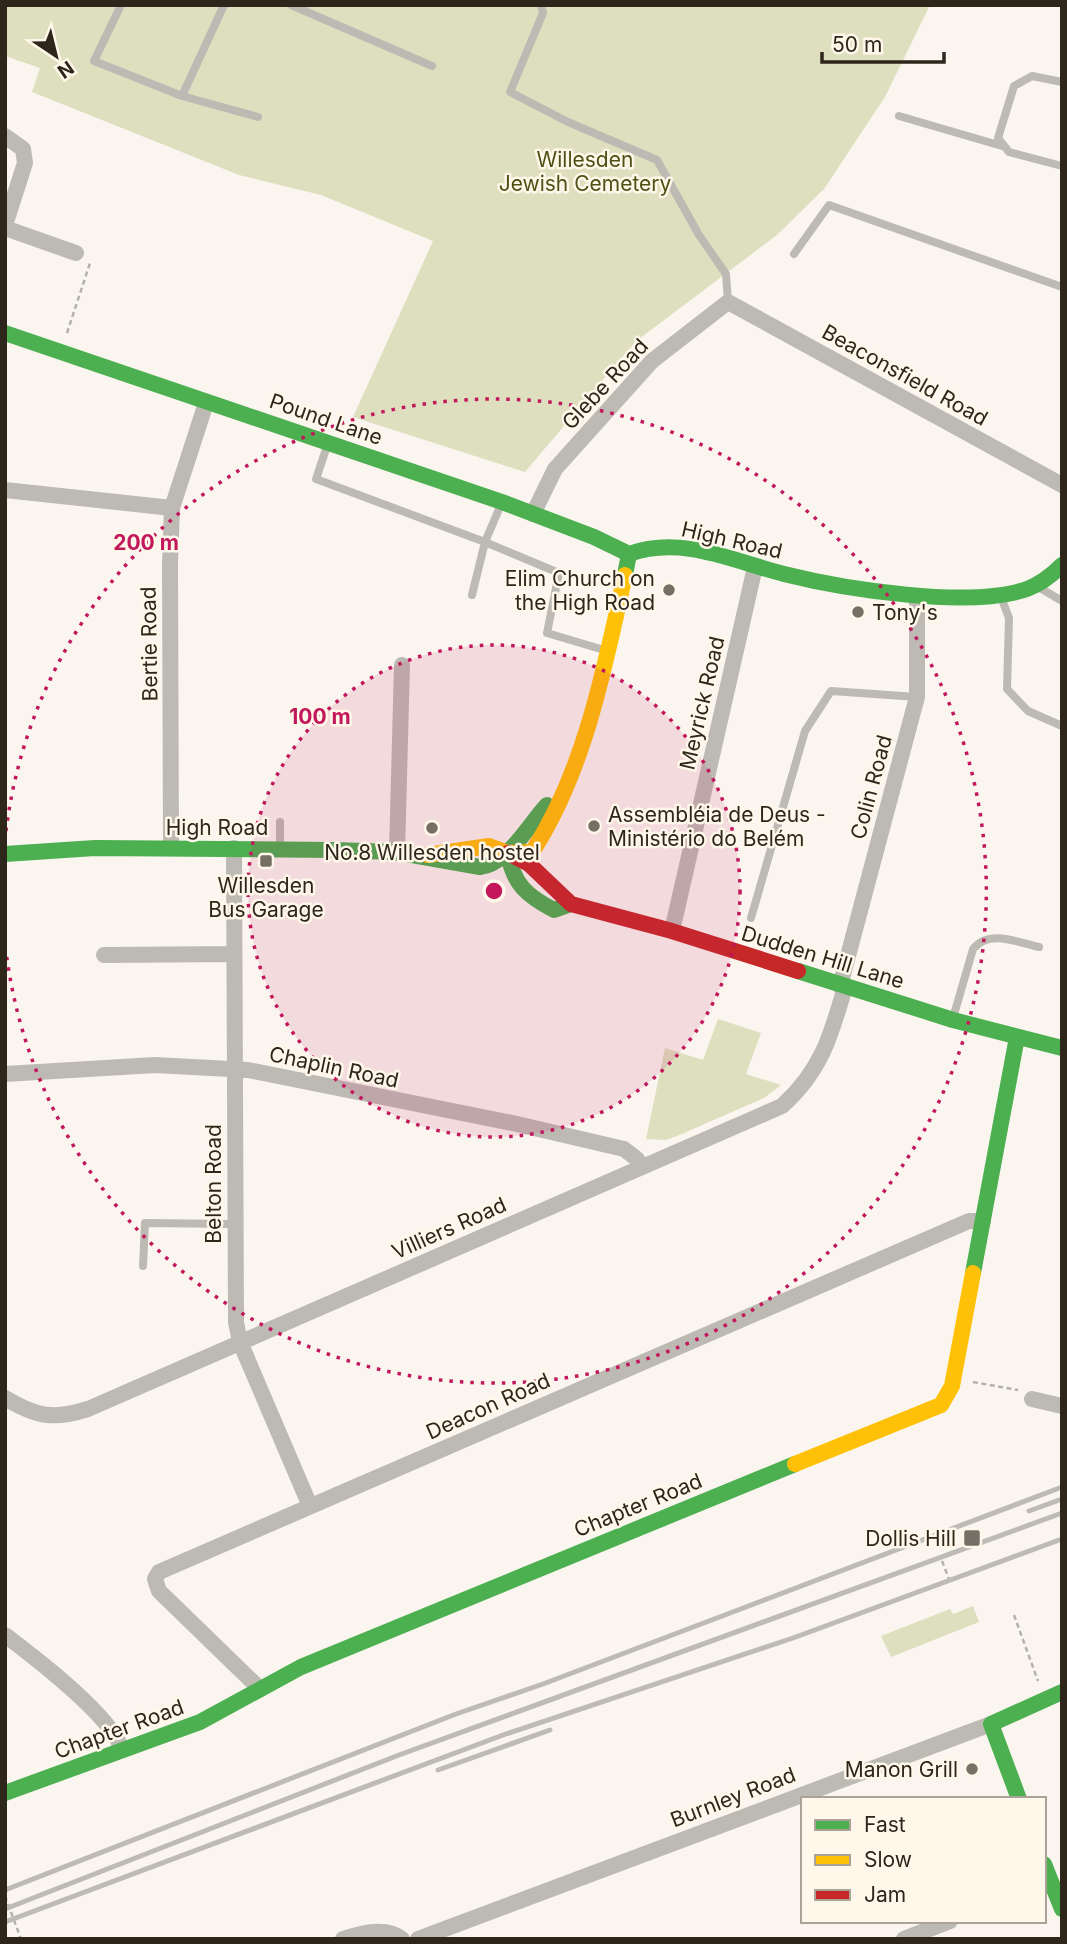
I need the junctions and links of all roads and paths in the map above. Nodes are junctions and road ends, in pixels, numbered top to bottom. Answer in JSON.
{"nodes":[{"id":1,"x":121,"y":5,"type":"edge"},
{"id":2,"x":224,"y":5,"type":"edge"},
{"id":3,"x":291,"y":5,"type":"edge"},
{"id":4,"x":541,"y":5,"type":"edge"},
{"id":5,"x":310,"y":9,"type":"edge"},
{"id":6,"x":432,"y":66,"type":"dead end"},
{"id":7,"x":1062,"y":82,"type":"edge"},
{"id":8,"x":182,"y":96,"type":"junction"},
{"id":9,"x":899,"y":116,"type":"dead end"},
{"id":10,"x":258,"y":117,"type":"dead end"},
{"id":11,"x":5,"y":136,"type":"edge"},
{"id":12,"x":1002,"y":146,"type":"junction"},
{"id":13,"x":1062,"y":166,"type":"edge"},
{"id":14,"x":5,"y":227,"type":"edge"},
{"id":15,"x":794,"y":254,"type":"dead end"},
{"id":16,"x":84,"y":256,"type":"joint"},
{"id":17,"x":1062,"y":287,"type":"edge"},
{"id":18,"x":728,"y":302,"type":"junction"},
{"id":19,"x":5,"y":333,"type":"edge"},
{"id":20,"x":66,"y":336,"type":"dead end"},
{"id":21,"x":206,"y":403,"type":"junction"},
{"id":22,"x":328,"y":442,"type":"junction"},
{"id":23,"x":1062,"y":485,"type":"edge"},
{"id":24,"x":5,"y":490,"type":"edge"},
{"id":25,"x":502,"y":502,"type":"junction"},
{"id":26,"x":172,"y":508,"type":"junction"},
{"id":27,"x":533,"y":514,"type":"junction"},
{"id":28,"x":485,"y":542,"type":"junction"},
{"id":29,"x":629,"y":554,"type":"junction"},
{"id":30,"x":755,"y":567,"type":"junction"},
{"id":31,"x":1059,"y":572,"type":"edge"},
{"id":32,"x":1036,"y":585,"type":"junction"},
{"id":33,"x":472,"y":595,"type":"dead end"},
{"id":34,"x":1000,"y":595,"type":"junction"},
{"id":35,"x":917,"y":597,"type":"junction"},
{"id":36,"x":1062,"y":601,"type":"edge"},
{"id":37,"x":610,"y":651,"type":"junction"},
{"id":38,"x":402,"y":665,"type":"dead end"},
{"id":39,"x":917,"y":697,"type":"junction"},
{"id":40,"x":1062,"y":726,"type":"edge"},
{"id":41,"x":280,"y":821,"type":"dead end"},
{"id":42,"x":171,"y":848,"type":"junction"},
{"id":43,"x":234,"y":848,"type":"junction"},
{"id":44,"x":280,"y":848,"type":"junction"},
{"id":45,"x":397,"y":852,"type":"junction"},
{"id":46,"x":508,"y":853,"type":"junction"},
{"id":47,"x":5,"y":854,"type":"edge"},
{"id":48,"x":571,"y":904,"type":"junction"},
{"id":49,"x":751,"y":918,"type":"dead end"},
{"id":50,"x":672,"y":932,"type":"junction"},
{"id":51,"x":1039,"y":947,"type":"dead end"},
{"id":52,"x":234,"y":954,"type":"junction"},
{"id":53,"x":104,"y":955,"type":"dead end"},
{"id":54,"x":843,"y":986,"type":"junction"},
{"id":55,"x":953,"y":1020,"type":"junction"},
{"id":56,"x":1017,"y":1037,"type":"junction"},
{"id":57,"x":1062,"y":1048,"type":"edge"},
{"id":58,"x":234,"y":1070,"type":"junction"},
{"id":59,"x":5,"y":1074,"type":"edge"},
{"id":60,"x":640,"y":1168,"type":"junction"},
{"id":61,"x":984,"y":1221,"type":"junction"},
{"id":62,"x":234,"y":1224,"type":"junction"},
{"id":63,"x":143,"y":1266,"type":"dead end"},
{"id":64,"x":240,"y":1342,"type":"junction"},
{"id":65,"x":974,"y":1381,"type":"dead end"},
{"id":66,"x":1026,"y":1395,"type":"joint"},
{"id":67,"x":5,"y":1398,"type":"edge"},
{"id":68,"x":1062,"y":1406,"type":"edge"},
{"id":69,"x":310,"y":1506,"type":"junction"},
{"id":70,"x":942,"y":1561,"type":"dead end"},
{"id":71,"x":949,"y":1579,"type":"dead end"},
{"id":72,"x":1014,"y":1615,"type":"dead end"},
{"id":73,"x":5,"y":1635,"type":"edge"},
{"id":74,"x":1038,"y":1682,"type":"dead end"},
{"id":75,"x":260,"y":1689,"type":"junction"},
{"id":76,"x":1062,"y":1692,"type":"edge"},
{"id":77,"x":991,"y":1724,"type":"junction"},
{"id":78,"x":122,"y":1750,"type":"junction"},
{"id":79,"x":5,"y":1793,"type":"edge"},
{"id":80,"x":1018,"y":1797,"type":"edge"},
{"id":81,"x":1052,"y":1882,"type":"edge"},
{"id":82,"x":5,"y":1896,"type":"edge"},
{"id":83,"x":1062,"y":1909,"type":"edge"},
{"id":84,"x":945,"y":1923,"type":"edge"},
{"id":85,"x":21,"y":1939,"type":"edge"},
{"id":86,"x":343,"y":1939,"type":"edge"},
{"id":87,"x":402,"y":1939,"type":"edge"},
{"id":88,"x":418,"y":1939,"type":"edge"},
{"id":89,"x":904,"y":1939,"type":"edge"}],
"edges":[{"from":1,"to":8,"type":"lane"},
{"from":2,"to":8,"type":"lane"},
{"from":3,"to":5,"type":"lane"},
{"from":4,"to":18,"type":"lane"},
{"from":5,"to":6,"type":"lane"},
{"from":7,"to":12,"type":"lane"},
{"from":8,"to":10,"type":"lane"},
{"from":9,"to":12,"type":"lane"},
{"from":11,"to":14,"type":"street"},
{"from":12,"to":13,"type":"lane"},
{"from":14,"to":16,"type":"street"},
{"from":15,"to":17,"type":"lane"},
{"from":16,"to":20,"type":"path"},
{"from":18,"to":23,"type":"street","name":"Beaconsfield Road"},
{"from":18,"to":27,"type":"street","name":"Glebe Road"},
{"from":19,"to":21,"type":"street","name":"Pound Lane"},
{"from":21,"to":22,"type":"street","name":"Pound Lane"},
{"from":21,"to":26,"type":"street","name":"Bertie Road"},
{"from":22,"to":25,"type":"street","name":"Pound Lane"},
{"from":22,"to":28,"type":"lane"},
{"from":24,"to":26,"type":"street"},
{"from":25,"to":27,"type":"street","name":"Pound Lane"},
{"from":25,"to":28,"type":"lane"},
{"from":26,"to":42,"type":"street","name":"Bertie Road"},
{"from":27,"to":29,"type":"street","name":"Pound Lane"},
{"from":28,"to":33,"type":"lane"},
{"from":28,"to":37,"type":"lane"},
{"from":29,"to":30,"type":"street","name":"High Road"},
{"from":29,"to":37,"type":"street","name":"High Road"},
{"from":30,"to":35,"type":"street","name":"High Road"},
{"from":30,"to":50,"type":"street","name":"Meyrick Road"},
{"from":31,"to":32,"type":"street","name":"High Road"},
{"from":32,"to":34,"type":"street","name":"High Road"},
{"from":32,"to":36,"type":"lane"},
{"from":34,"to":35,"type":"street","name":"High Road"},
{"from":34,"to":40,"type":"lane"},
{"from":35,"to":39,"type":"street","name":"Colin Road"},
{"from":37,"to":46,"type":"street","name":"High Road"},
{"from":38,"to":45,"type":"street"},
{"from":39,"to":49,"type":"lane"},
{"from":39,"to":54,"type":"street","name":"Colin Road"},
{"from":41,"to":44,"type":"lane"},
{"from":42,"to":43,"type":"street","name":"High Road"},
{"from":42,"to":47,"type":"street","name":"High Road"},
{"from":43,"to":44,"type":"street","name":"High Road"},
{"from":43,"to":52,"type":"street","name":"Belton Road"},
{"from":44,"to":45,"type":"street","name":"High Road"},
{"from":45,"to":46,"type":"street","name":"High Road"},
{"from":46,"to":48,"type":"street","name":"Dudden Hill Lane"},
{"from":46,"to":48,"type":"street","name":"Dudden Hill Lane"},
{"from":48,"to":50,"type":"street","name":"Dudden Hill Lane"},
{"from":50,"to":54,"type":"street","name":"Dudden Hill Lane"},
{"from":51,"to":55,"type":"lane"},
{"from":52,"to":53,"type":"street"},
{"from":52,"to":58,"type":"street","name":"Belton Road"},
{"from":54,"to":55,"type":"street","name":"Dudden Hill Lane"},
{"from":54,"to":60,"type":"street","name":"Villiers Road"},
{"from":55,"to":56,"type":"street","name":"Dudden Hill Lane"},
{"from":56,"to":57,"type":"street","name":"Dudden Hill Lane"},
{"from":56,"to":61,"type":"street","name":"Chapter Road"},
{"from":58,"to":59,"type":"street","name":"Chaplin Road"},
{"from":58,"to":60,"type":"street","name":"Chaplin Road"},
{"from":58,"to":62,"type":"street","name":"Belton Road"},
{"from":60,"to":64,"type":"street","name":"Villiers Road"},
{"from":61,"to":69,"type":"street","name":"Deacon Road"},
{"from":61,"to":75,"type":"street","name":"Chapter Road"},
{"from":62,"to":63,"type":"lane"},
{"from":62,"to":64,"type":"street","name":"Belton Road"},
{"from":64,"to":67,"type":"street","name":"Villiers Road"},
{"from":64,"to":69,"type":"street","name":"Belton Road"},
{"from":65,"to":66,"type":"path"},
{"from":66,"to":68,"type":"street"},
{"from":69,"to":75,"type":"street","name":"Deacon Road"},
{"from":70,"to":71,"type":"path"},
{"from":72,"to":74,"type":"path"},
{"from":73,"to":78,"type":"street"},
{"from":75,"to":78,"type":"street","name":"Chapter Road"},
{"from":76,"to":77,"type":"street","name":"Burnley Road"},
{"from":77,"to":80,"type":"street"},
{"from":77,"to":88,"type":"street","name":"Burnley Road"},
{"from":78,"to":79,"type":"street","name":"Chapter Road"},
{"from":81,"to":83,"type":"street"},
{"from":82,"to":85,"type":"path"},
{"from":84,"to":89,"type":"street"},
{"from":86,"to":87,"type":"street"}]}
